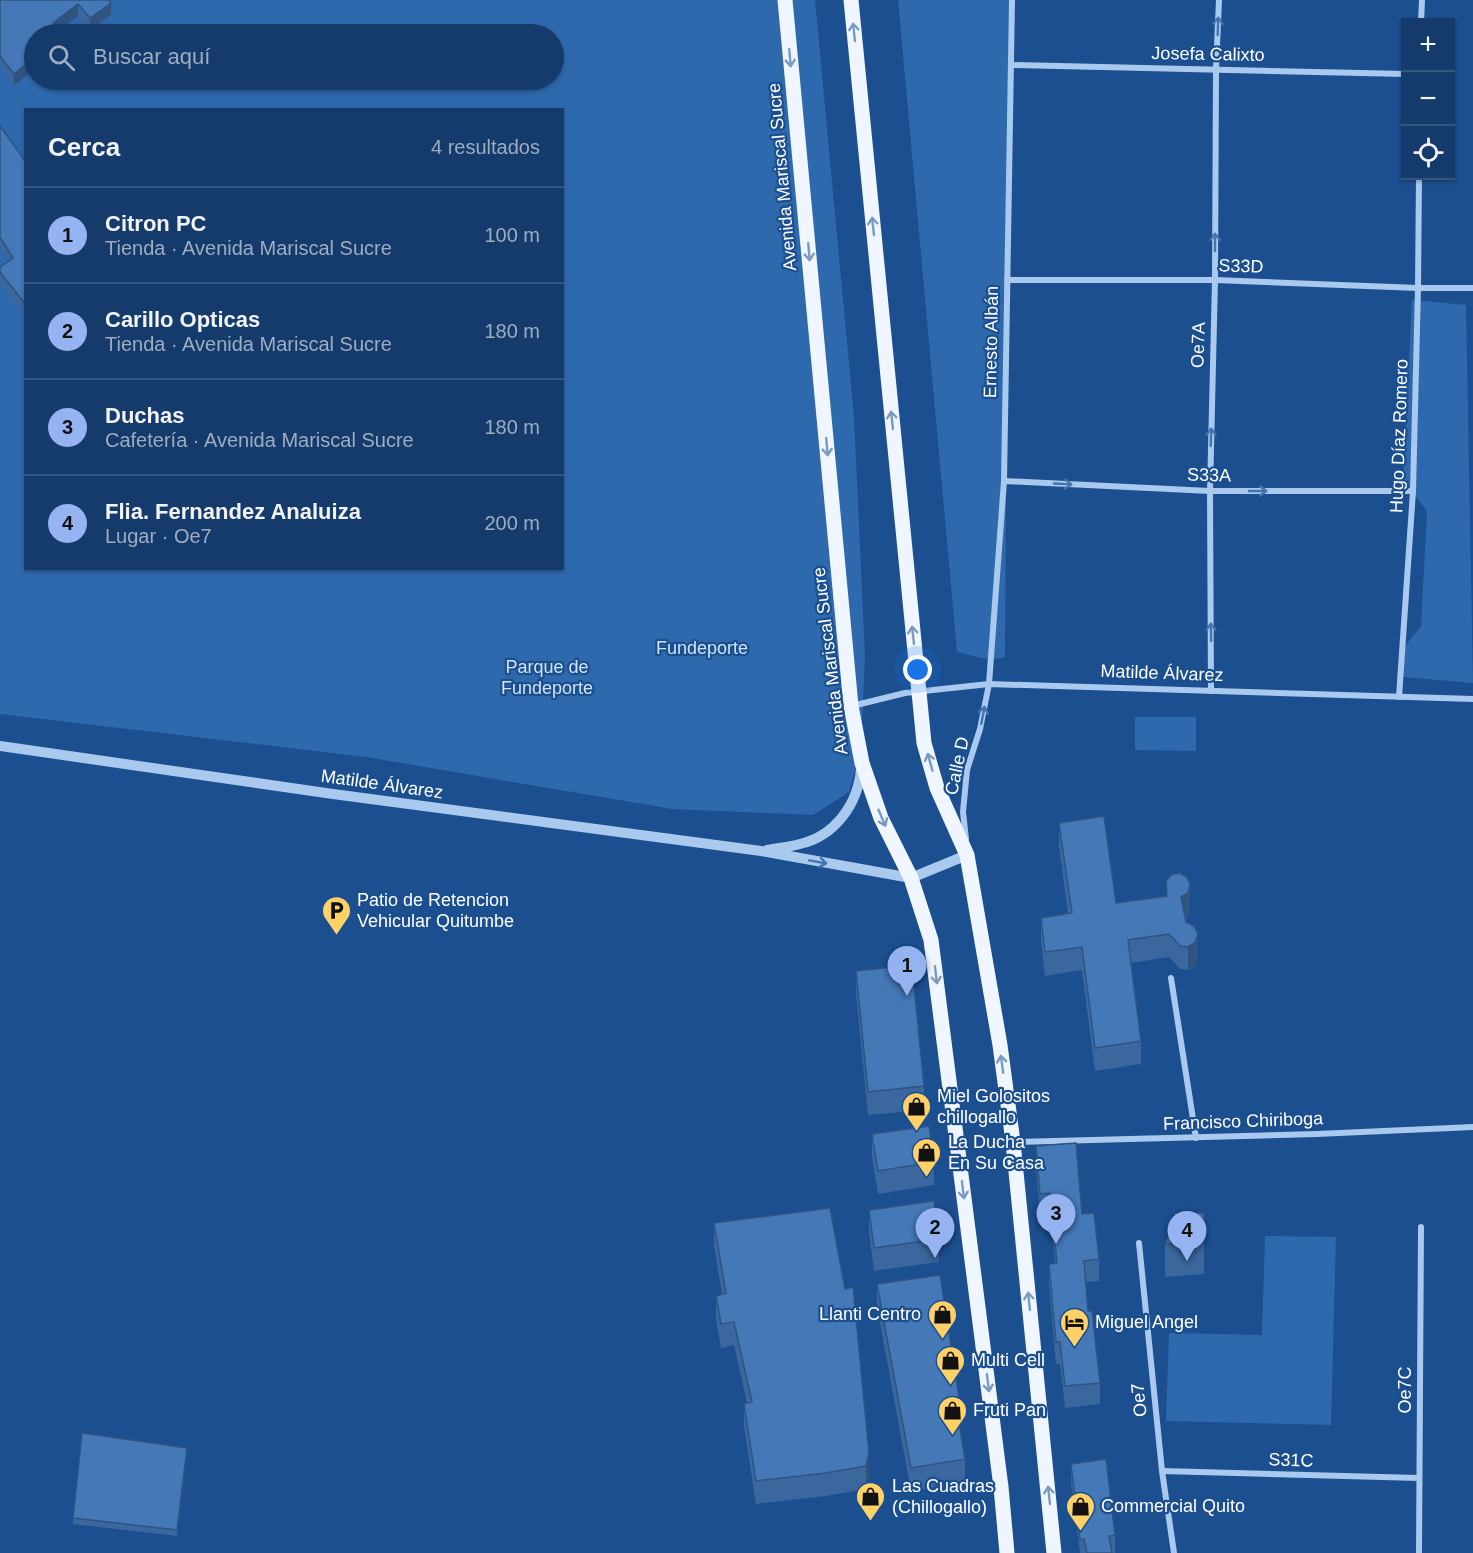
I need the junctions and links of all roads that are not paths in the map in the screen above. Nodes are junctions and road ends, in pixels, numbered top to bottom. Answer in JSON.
{"nodes":[{"id":1,"x":785,"y":0,"type":"edge"},
{"id":2,"x":851,"y":0,"type":"edge"},
{"id":3,"x":1012,"y":0,"type":"edge"},
{"id":4,"x":1219,"y":0,"type":"edge"},
{"id":5,"x":1422,"y":0,"type":"edge"},
{"id":6,"x":1421,"y":18,"type":"edge"},
{"id":7,"x":1011,"y":65,"type":"junction"},
{"id":8,"x":1216,"y":69,"type":"junction"},
{"id":9,"x":1401,"y":74,"type":"edge"},
{"id":10,"x":1419,"y":180,"type":"edge"},
{"id":11,"x":1007,"y":280,"type":"junction"},
{"id":12,"x":1215,"y":280,"type":"junction"},
{"id":13,"x":1418,"y":288,"type":"junction"},
{"id":14,"x":1473,"y":288,"type":"edge"},
{"id":15,"x":1004,"y":481,"type":"junction"},
{"id":16,"x":1210,"y":491,"type":"junction"},
{"id":17,"x":1413,"y":491,"type":"junction"},
{"id":18,"x":989,"y":684,"type":"junction"},
{"id":19,"x":1211,"y":691,"type":"junction"},
{"id":20,"x":919,"y":693,"type":"junction"},
{"id":21,"x":1399,"y":697,"type":"junction"},
{"id":22,"x":1473,"y":699,"type":"edge"},
{"id":23,"x":851,"y":706,"type":"junction"},
{"id":24,"x":0,"y":746,"type":"edge"},
{"id":25,"x":862,"y":763,"type":"junction"},
{"id":26,"x":761,"y":851,"type":"junction"},
{"id":27,"x":967,"y":855,"type":"junction"},
{"id":28,"x":911,"y":878,"type":"junction"},
{"id":29,"x":1171,"y":978,"type":"dead end"},
{"id":30,"x":1473,"y":1127,"type":"edge"},
{"id":31,"x":1196,"y":1138,"type":"junction"},
{"id":32,"x":1013,"y":1142,"type":"junction"},
{"id":33,"x":1421,"y":1227,"type":"dead end"},
{"id":34,"x":1139,"y":1243,"type":"dead end"},
{"id":35,"x":1162,"y":1471,"type":"junction"},
{"id":36,"x":1419,"y":1478,"type":"junction"},
{"id":37,"x":1007,"y":1553,"type":"edge"},
{"id":38,"x":1054,"y":1553,"type":"edge"},
{"id":39,"x":1174,"y":1553,"type":"edge"},
{"id":40,"x":1419,"y":1553,"type":"edge"}],
"edges":[{"from":1,"to":23,"type":"main road","name":"Avenida Mariscal Sucre","one_way":true},
{"from":20,"to":2,"type":"main road","one_way":true},
{"from":3,"to":7,"type":"street","name":"Ernesto Albán"},
{"from":8,"to":4,"type":"street","name":"Oe7A","one_way":true},
{"from":5,"to":6,"type":"street"},
{"from":7,"to":8,"type":"street","name":"Josefa Calixto"},
{"from":7,"to":11,"type":"street","name":"Ernesto Albán"},
{"from":8,"to":9,"type":"street","name":"Josefa Calixto"},
{"from":12,"to":8,"type":"street","name":"Oe7A","one_way":true},
{"from":10,"to":13,"type":"street","name":"Hugo Díaz Romero"},
{"from":11,"to":12,"type":"street","name":"S33D"},
{"from":11,"to":15,"type":"street","name":"Ernesto Albán"},
{"from":12,"to":13,"type":"street","name":"S33D"},
{"from":16,"to":12,"type":"street","name":"Oe7A","one_way":true},
{"from":13,"to":14,"type":"street","name":"S33D"},
{"from":13,"to":17,"type":"street","name":"Hugo Díaz Romero"},
{"from":15,"to":16,"type":"street","name":"S33A","one_way":true},
{"from":15,"to":18,"type":"street","name":"Ernesto Albán"},
{"from":16,"to":17,"type":"street","name":"S33A","one_way":true},
{"from":19,"to":16,"type":"street","name":"Oe7A","one_way":true},
{"from":17,"to":21,"type":"street","name":"Hugo Díaz Romero"},
{"from":18,"to":19,"type":"street","name":"Matilde Álvarez"},
{"from":18,"to":20,"type":"street","name":"Matilde Álvarez"},
{"from":27,"to":18,"type":"street","name":"Calle D","one_way":true},
{"from":19,"to":21,"type":"street","name":"Matilde Álvarez"},
{"from":20,"to":23,"type":"street","name":"Matilde Álvarez"},
{"from":27,"to":20,"type":"main road","one_way":true},
{"from":21,"to":22,"type":"street","name":"Matilde Álvarez"},
{"from":23,"to":25,"type":"main road","name":"Avenida Mariscal Sucre"},
{"from":24,"to":26,"type":"street","name":"Matilde Álvarez"},
{"from":25,"to":26,"type":"street","name":"Matilde Álvarez"},
{"from":25,"to":28,"type":"main road","name":"Avenida Mariscal Sucre","one_way":true},
{"from":26,"to":28,"type":"street","name":"Matilde Álvarez","one_way":true},
{"from":27,"to":28,"type":"street"},
{"from":32,"to":27,"type":"main road","one_way":true},
{"from":28,"to":37,"type":"main road","name":"Avenida Mariscal Sucre","one_way":true},
{"from":29,"to":31,"type":"street"},
{"from":30,"to":31,"type":"street","name":"Francisco Chiriboga"},
{"from":31,"to":32,"type":"street","name":"Francisco Chiriboga"},
{"from":38,"to":32,"type":"main road","one_way":true},
{"from":33,"to":36,"type":"street","name":"Oe7C"},
{"from":34,"to":35,"type":"street","name":"Oe7"},
{"from":35,"to":36,"type":"street","name":"S31C"},
{"from":35,"to":39,"type":"street","name":"Oe7"},
{"from":36,"to":40,"type":"street","name":"Oe7C"}]}
